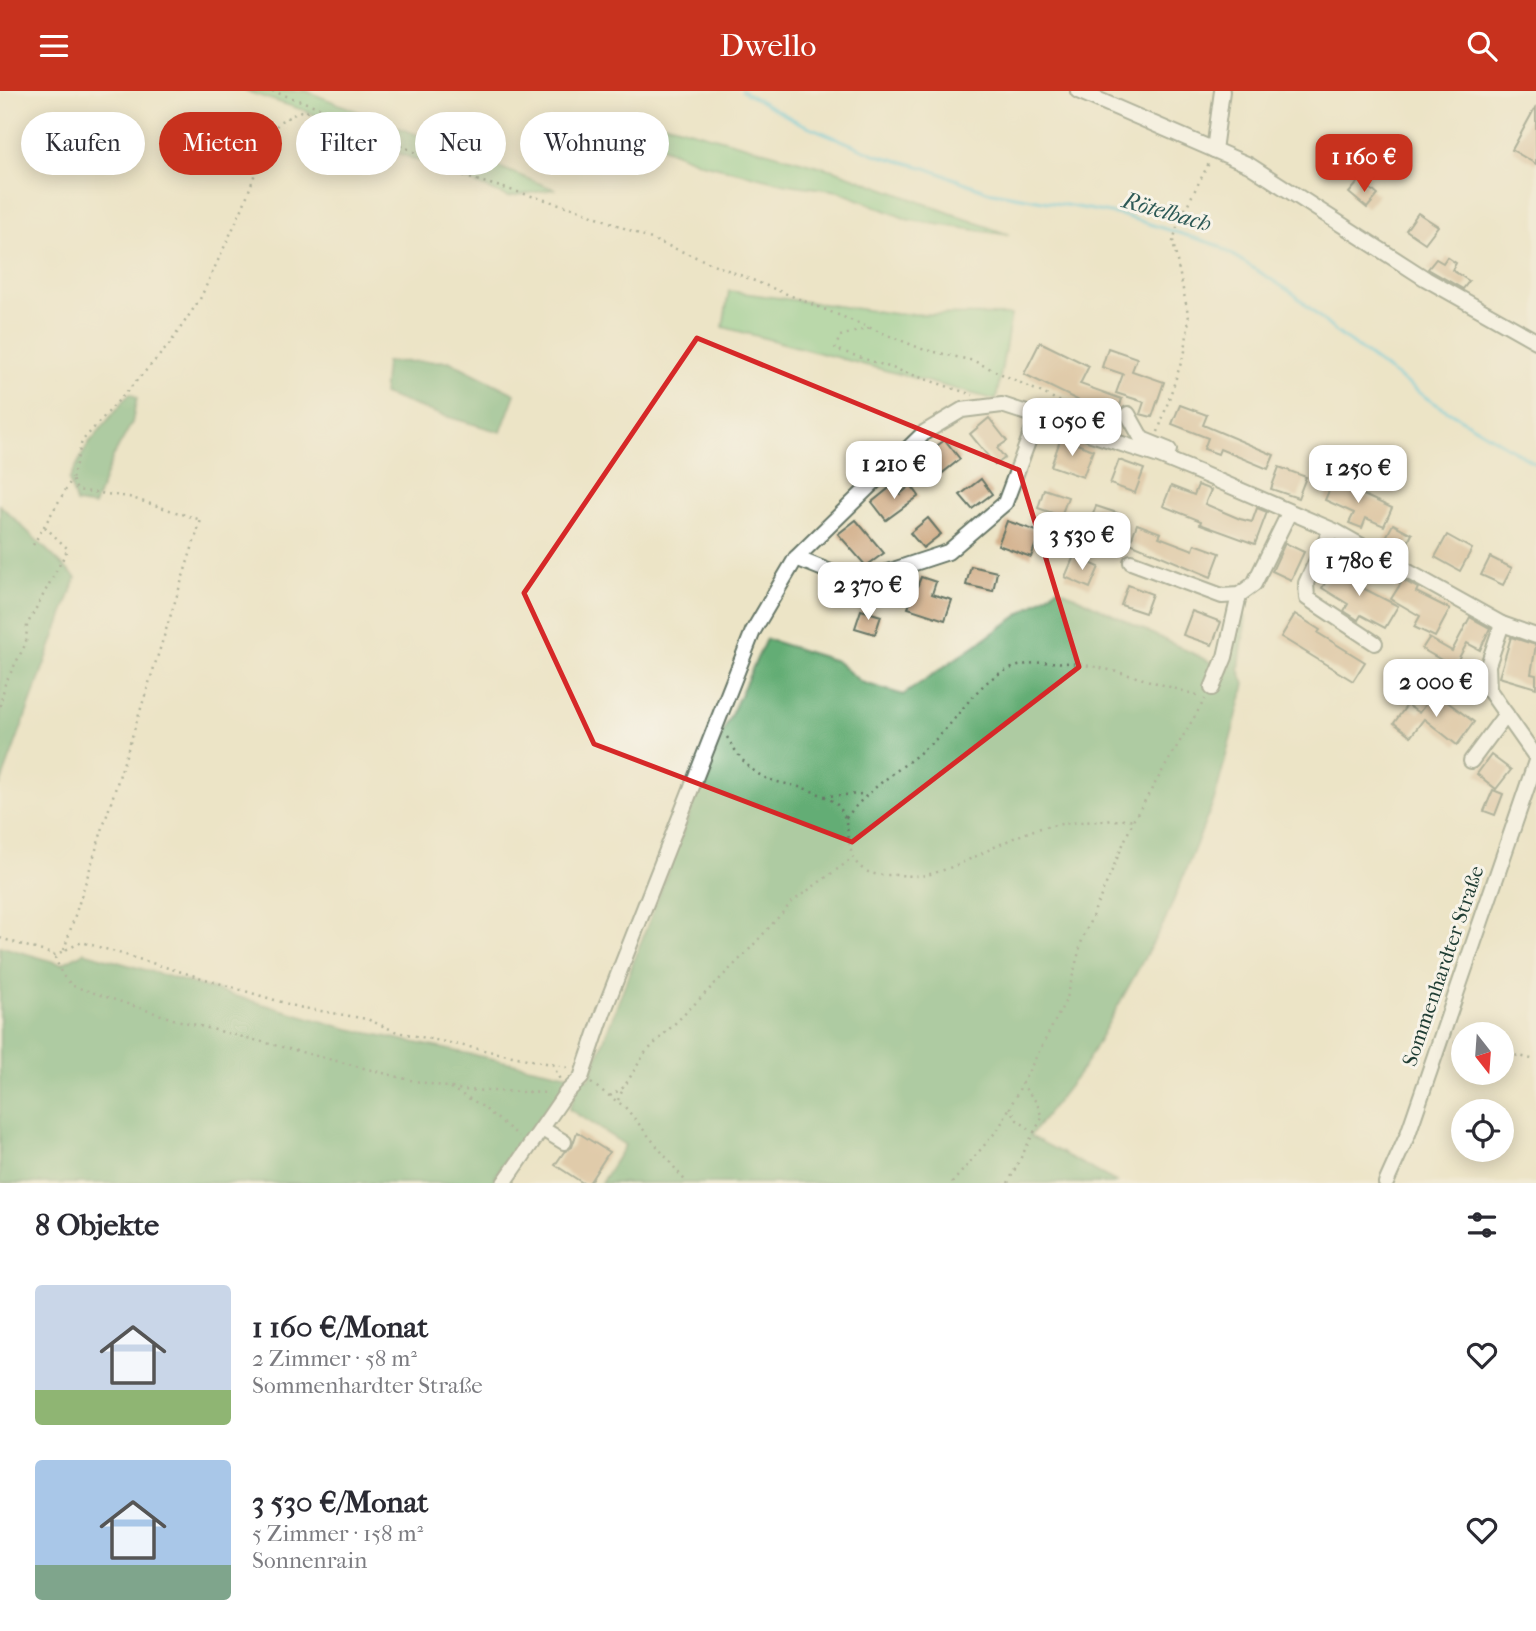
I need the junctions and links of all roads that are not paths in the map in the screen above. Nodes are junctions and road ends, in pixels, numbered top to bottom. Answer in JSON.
{"nodes":[{"id":1,"x":1078,"y":91,"type":"edge"},
{"id":2,"x":1222,"y":91,"type":"edge"},
{"id":3,"x":1211,"y":149,"type":"junction"},
{"id":4,"x":1536,"y":341,"type":"edge"},
{"id":5,"x":1128,"y":414,"type":"dead end"},
{"id":6,"x":1038,"y":415,"type":"junction"},
{"id":7,"x":1198,"y":472,"type":"junction"},
{"id":8,"x":1289,"y":513,"type":"junction"},
{"id":9,"x":1331,"y":530,"type":"junction"},
{"id":10,"x":796,"y":558,"type":"junction"},
{"id":11,"x":1131,"y":562,"type":"dead end"},
{"id":12,"x":1239,"y":595,"type":"junction"},
{"id":13,"x":1502,"y":624,"type":"junction"},
{"id":14,"x":1536,"y":636,"type":"edge"},
{"id":15,"x":1375,"y":643,"type":"dead end"},
{"id":16,"x":1209,"y":693,"type":"road end"},
{"id":17,"x":1506,"y":714,"type":"junction"},
{"id":18,"x":1536,"y":759,"type":"edge"},
{"id":19,"x":1471,"y":761,"type":"dead end"},
{"id":20,"x":544,"y":1129,"type":"junction"},
{"id":21,"x":565,"y":1142,"type":"dead end"},
{"id":22,"x":504,"y":1183,"type":"edge"},
{"id":23,"x":1386,"y":1183,"type":"edge"}],
"edges":[{"from":1,"to":3,"type":"street"},
{"from":2,"to":3,"type":"street"},
{"from":3,"to":4,"type":"street"},
{"from":5,"to":7,"type":"street"},
{"from":6,"to":7,"type":"street"},
{"from":6,"to":10,"type":"street"},
{"from":6,"to":10,"type":"street"},
{"from":7,"to":8,"type":"street"},
{"from":8,"to":9,"type":"street"},
{"from":8,"to":12,"type":"street"},
{"from":9,"to":13,"type":"street"},
{"from":9,"to":15,"type":"street"},
{"from":10,"to":20,"type":"street"},
{"from":11,"to":12,"type":"street"},
{"from":12,"to":16,"type":"street"},
{"from":13,"to":14,"type":"street"},
{"from":13,"to":17,"type":"street"},
{"from":17,"to":18,"type":"street"},
{"from":17,"to":19,"type":"street"},
{"from":18,"to":23,"type":"street","name":"Sommenhardter Straße"},
{"from":20,"to":21,"type":"street"},
{"from":20,"to":22,"type":"street"}]}
